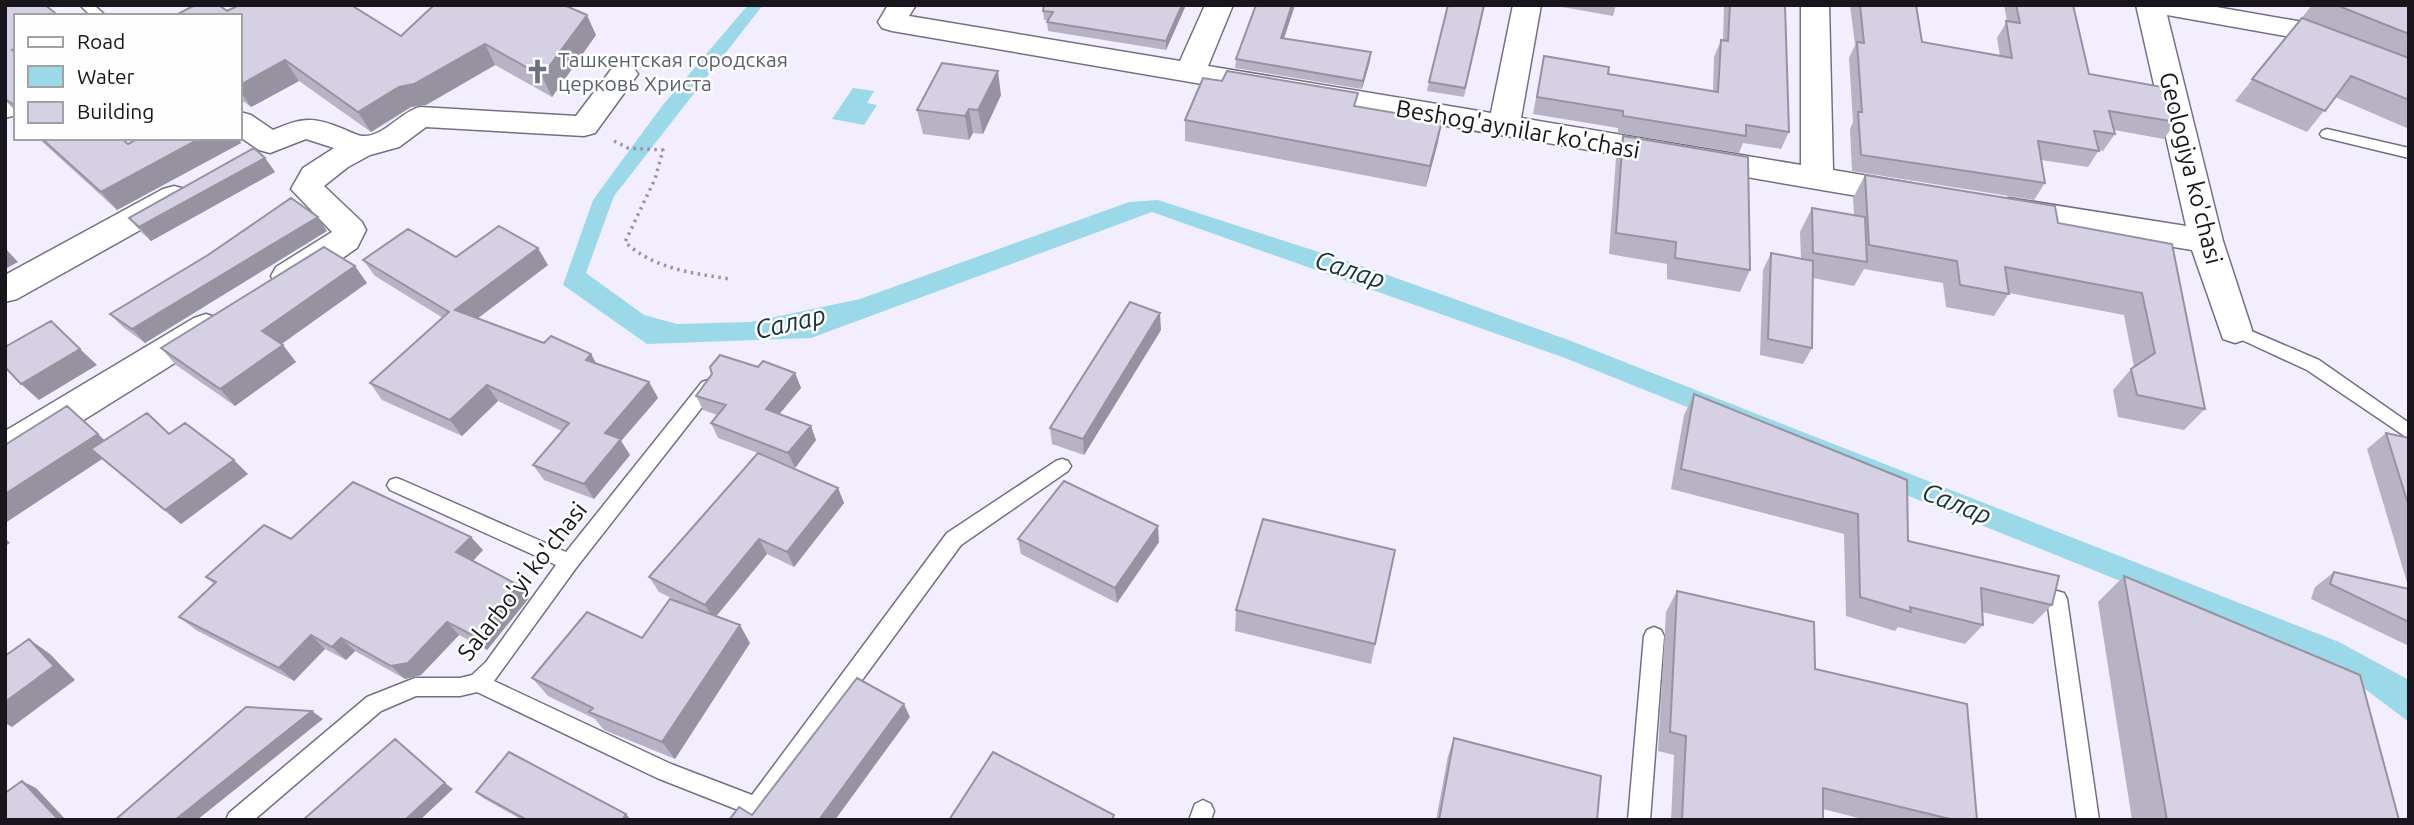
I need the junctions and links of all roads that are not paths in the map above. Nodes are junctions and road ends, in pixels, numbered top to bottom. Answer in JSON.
{"nodes":[{"id":1,"x":902,"y":5,"type":"edge"},
{"id":2,"x":1219,"y":5,"type":"edge"},
{"id":3,"x":1527,"y":5,"type":"edge"},
{"id":4,"x":1815,"y":5,"type":"edge"},
{"id":5,"x":2152,"y":5,"type":"edge"},
{"id":6,"x":1189,"y":73,"type":"junction"},
{"id":7,"x":623,"y":74,"type":"dead end"},
{"id":8,"x":2409,"y":76,"type":"edge"},
{"id":9,"x":242,"y":125,"type":"edge"},
{"id":10,"x":1504,"y":127,"type":"junction"},
{"id":11,"x":2327,"y":134,"type":"edge"},
{"id":12,"x":360,"y":147,"type":"junction"},
{"id":13,"x":2409,"y":153,"type":"edge"},
{"id":14,"x":1817,"y":179,"type":"junction"},
{"id":15,"x":198,"y":183,"type":"edge"},
{"id":16,"x":1938,"y":198,"type":"edge"},
{"id":17,"x":1978,"y":205,"type":"edge"},
{"id":18,"x":2206,"y":241,"type":"junction"},
{"id":19,"x":5,"y":290,"type":"edge"},
{"id":20,"x":2235,"y":330,"type":"joint"},
{"id":21,"x":708,"y":387,"type":"edge"},
{"id":22,"x":2409,"y":432,"type":"edge"},
{"id":23,"x":5,"y":450,"type":"edge"},
{"id":24,"x":1062,"y":466,"type":"dead end"},
{"id":25,"x":396,"y":485,"type":"dead end"},
{"id":26,"x":569,"y":562,"type":"junction"},
{"id":27,"x":2057,"y":599,"type":"edge"},
{"id":28,"x":1654,"y":636,"type":"dead end"},
{"id":29,"x":478,"y":683,"type":"junction"},
{"id":30,"x":237,"y":820,"type":"edge"},
{"id":31,"x":1639,"y":820,"type":"edge"},
{"id":32,"x":2088,"y":820,"type":"edge"}],
"edges":[{"from":1,"to":6,"type":"street","name":"Beshog'aynilar ko'chasi"},
{"from":2,"to":6,"type":"street"},
{"from":3,"to":10,"type":"street"},
{"from":4,"to":14,"type":"street"},
{"from":5,"to":8,"type":"street"},
{"from":5,"to":18,"type":"street","name":"Geologiya ko'chasi"},
{"from":6,"to":10,"type":"street","name":"Beshog'aynilar ko'chasi"},
{"from":7,"to":12,"type":"street"},
{"from":9,"to":12,"type":"street"},
{"from":10,"to":14,"type":"street","name":"Beshog'aynilar ko'chasi"},
{"from":11,"to":13,"type":"lane"},
{"from":12,"to":23,"type":"street"},
{"from":14,"to":16,"type":"street","name":"Beshog'aynilar ko'chasi"},
{"from":15,"to":19,"type":"street"},
{"from":17,"to":18,"type":"street"},
{"from":18,"to":20,"type":"street","name":"Geologiya ko'chasi"},
{"from":20,"to":22,"type":"lane"},
{"from":21,"to":26,"type":"lane","name":"Salarbo'yi ko'chasi"},
{"from":24,"to":29,"type":"lane"},
{"from":25,"to":26,"type":"lane"},
{"from":26,"to":29,"type":"lane","name":"Salarbo'yi ko'chasi"},
{"from":27,"to":32,"type":"lane"},
{"from":28,"to":31,"type":"lane"},
{"from":29,"to":30,"type":"lane","name":"Salarbo'yi ko'chasi"}]}
